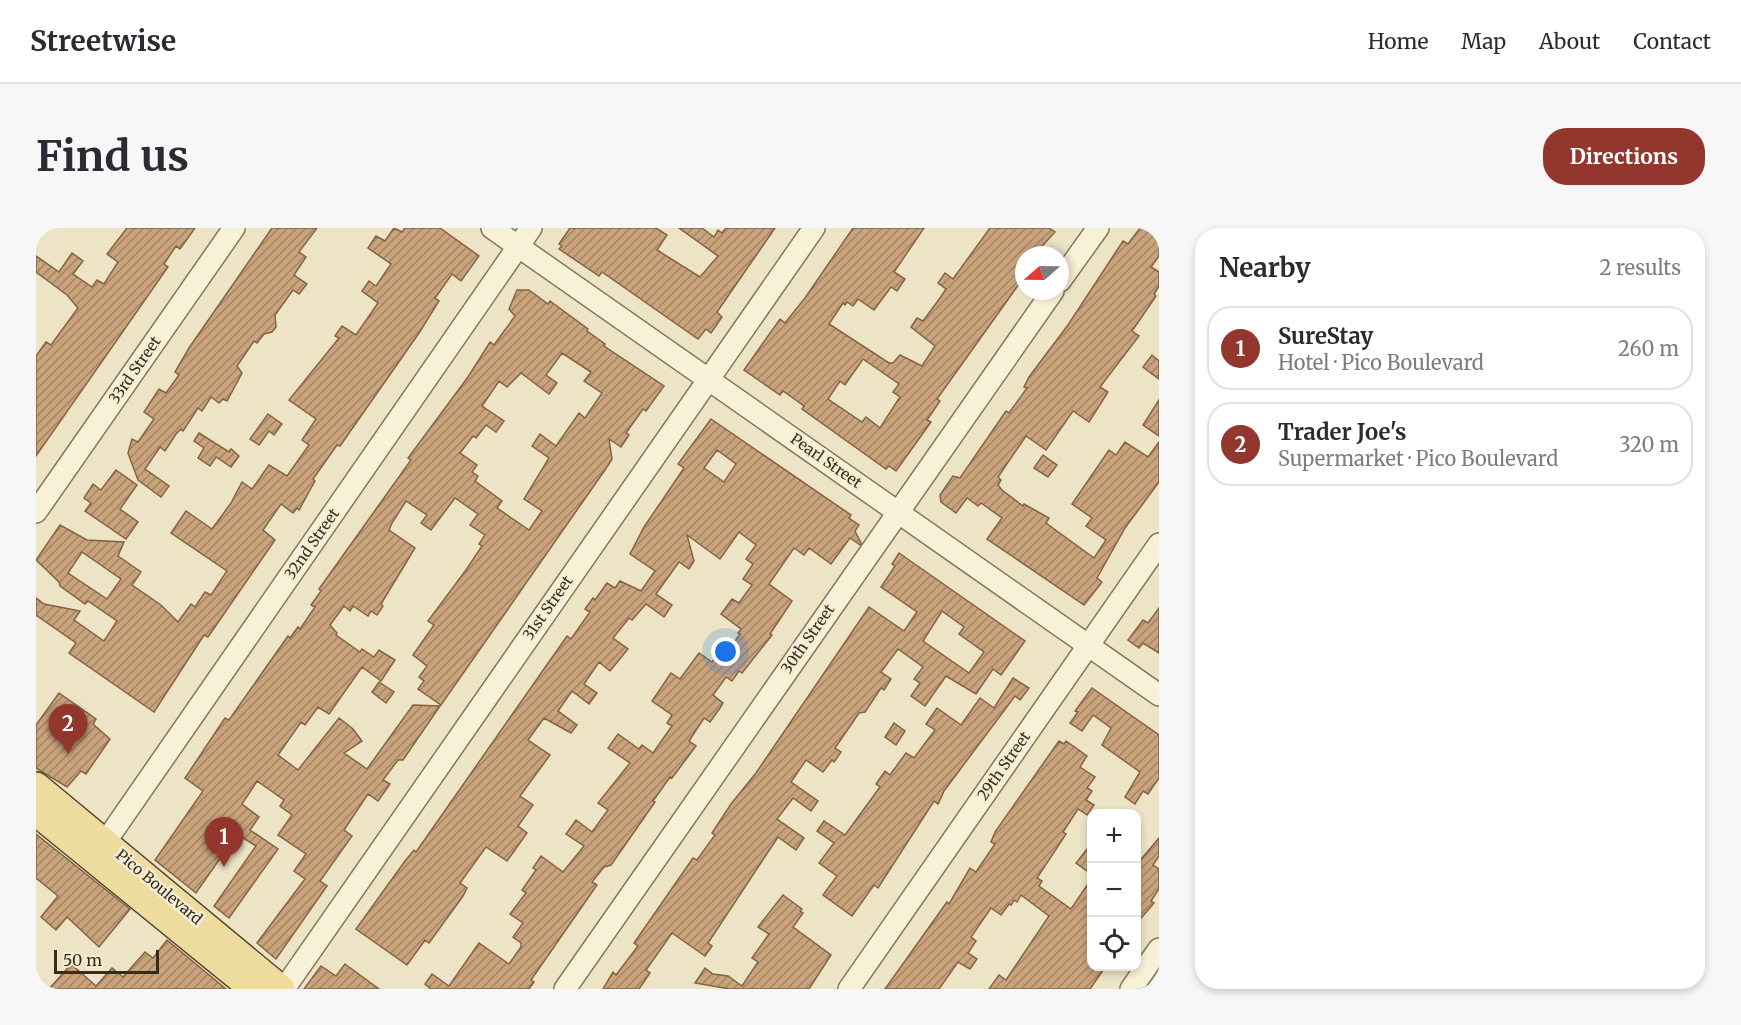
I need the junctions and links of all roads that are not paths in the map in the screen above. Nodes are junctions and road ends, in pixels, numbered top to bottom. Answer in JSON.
{"nodes":[{"id":1,"x":234,"y":228,"type":"edge"},
{"id":2,"x":492,"y":228,"type":"edge"},
{"id":3,"x":531,"y":228,"type":"edge"},
{"id":4,"x":814,"y":228,"type":"edge"},
{"id":5,"x":1098,"y":228,"type":"edge"},
{"id":6,"x":518,"y":246,"type":"junction"},
{"id":7,"x":1069,"y":268,"type":"edge"},
{"id":8,"x":1047,"y":300,"type":"edge"},
{"id":9,"x":707,"y":379,"type":"junction"},
{"id":10,"x":898,"y":511,"type":"junction"},
{"id":11,"x":36,"y":512,"type":"edge"},
{"id":12,"x":1159,"y":544,"type":"edge"},
{"id":13,"x":1088,"y":645,"type":"junction"},
{"id":14,"x":1159,"y":695,"type":"edge"},
{"id":15,"x":36,"y":786,"type":"edge"},
{"id":16,"x":36,"y":812,"type":"edge"},
{"id":17,"x":99,"y":851,"type":"junction"},
{"id":18,"x":1159,"y":949,"type":"edge"},
{"id":19,"x":253,"y":989,"type":"edge"},
{"id":20,"x":282,"y":989,"type":"edge"},
{"id":21,"x":565,"y":989,"type":"edge"},
{"id":22,"x":849,"y":989,"type":"edge"},
{"id":23,"x":1131,"y":989,"type":"edge"}],
"edges":[{"from":1,"to":11,"type":"street","name":"33rd Street"},
{"from":2,"to":6,"type":"street","name":"Pearl Street"},
{"from":3,"to":6,"type":"street","name":"32nd Street"},
{"from":4,"to":9,"type":"street","name":"31st Street"},
{"from":5,"to":7,"type":"street"},
{"from":6,"to":9,"type":"street","name":"Pearl Street"},
{"from":6,"to":17,"type":"street","name":"32nd Street"},
{"from":8,"to":10,"type":"street","name":"30th Street"},
{"from":9,"to":10,"type":"street","name":"Pearl Street"},
{"from":9,"to":20,"type":"street","name":"31st Street"},
{"from":10,"to":13,"type":"street","name":"Pearl Street"},
{"from":10,"to":21,"type":"street","name":"30th Street"},
{"from":12,"to":13,"type":"street","name":"29th Street"},
{"from":13,"to":14,"type":"street","name":"Pearl Street"},
{"from":13,"to":22,"type":"street","name":"29th Street"},
{"from":15,"to":17,"type":"main road","name":"Pico Boulevard"},
{"from":16,"to":17,"type":"main road","name":"Pico Boulevard"},
{"from":17,"to":19,"type":"main road","name":"Pico Boulevard"},
{"from":17,"to":20,"type":"main road","name":"Pico Boulevard"},
{"from":18,"to":23,"type":"street"}]}
